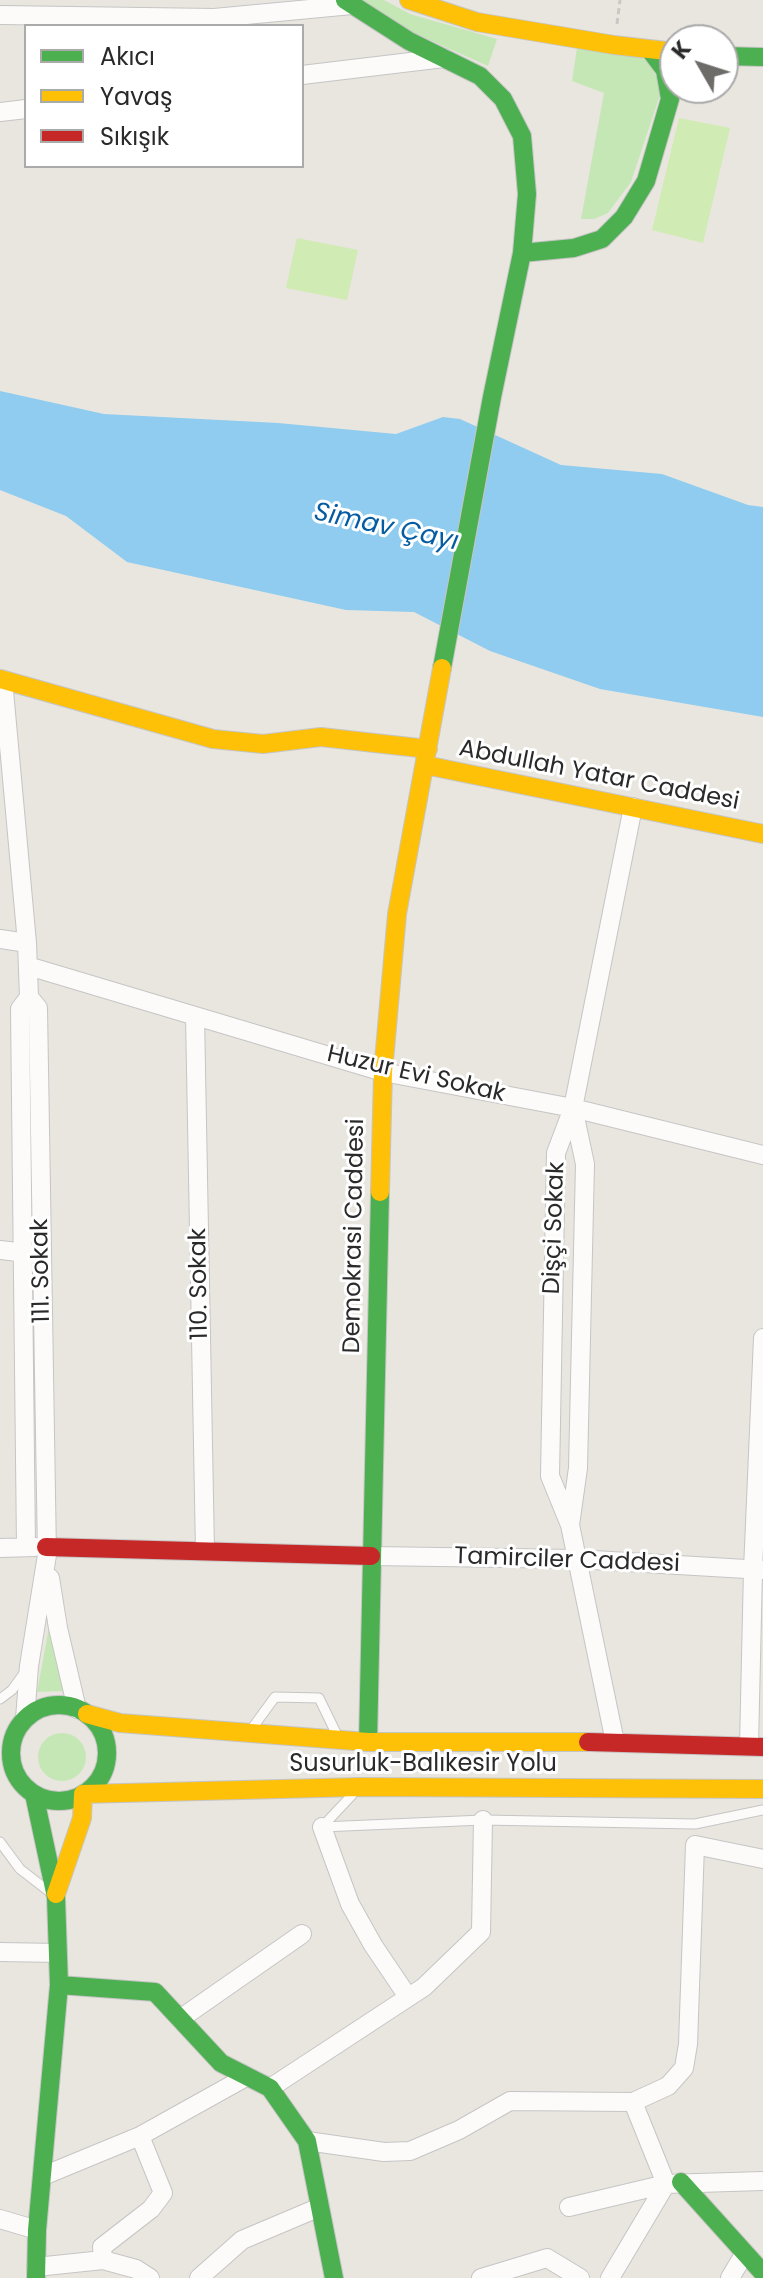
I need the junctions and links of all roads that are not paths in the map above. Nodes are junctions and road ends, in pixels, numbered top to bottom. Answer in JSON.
{"nodes":[{"id":1,"x":409,"y":0,"type":"edge"},
{"id":2,"x":348,"y":2,"type":"edge"},
{"id":3,"x":0,"y":15,"type":"edge"},
{"id":4,"x":617,"y":25,"type":"road end"},
{"id":5,"x":614,"y":45,"type":"junction"},
{"id":6,"x":650,"y":50,"type":"junction"},
{"id":7,"x":659,"y":51,"type":"edge"},
{"id":8,"x":739,"y":56,"type":"edge"},
{"id":9,"x":763,"y":57,"type":"edge"},
{"id":10,"x":444,"y":58,"type":"junction"},
{"id":11,"x":659,"y":62,"type":"edge"},
{"id":12,"x":304,"y":75,"type":"edge"},
{"id":13,"x":670,"y":104,"type":"edge"},
{"id":14,"x":24,"y":109,"type":"edge"},
{"id":15,"x":0,"y":112,"type":"edge"},
{"id":16,"x":522,"y":253,"type":"junction"},
{"id":17,"x":1,"y":679,"type":"edge"},
{"id":18,"x":428,"y":750,"type":"junction"},
{"id":19,"x":633,"y":807,"type":"junction"},
{"id":20,"x":763,"y":834,"type":"edge"},
{"id":21,"x":0,"y":939,"type":"edge"},
{"id":22,"x":27,"y":943,"type":"junction"},
{"id":23,"x":28,"y":966,"type":"junction"},
{"id":24,"x":195,"y":1016,"type":"junction"},
{"id":25,"x":383,"y":1072,"type":"junction"},
{"id":26,"x":573,"y":1108,"type":"junction"},
{"id":27,"x":763,"y":1155,"type":"edge"},
{"id":28,"x":0,"y":1250,"type":"edge"},
{"id":29,"x":32,"y":1254,"type":"junction"},
{"id":30,"x":763,"y":1338,"type":"edge"},
{"id":31,"x":570,"y":1525,"type":"junction"},
{"id":32,"x":26,"y":1547,"type":"junction"},
{"id":33,"x":0,"y":1548,"type":"edge"},
{"id":34,"x":47,"y":1551,"type":"junction"},
{"id":35,"x":205,"y":1551,"type":"junction"},
{"id":36,"x":371,"y":1556,"type":"junction"},
{"id":37,"x":577,"y":1559,"type":"junction"},
{"id":38,"x":758,"y":1570,"type":"edge"},
{"id":39,"x":29,"y":1666,"type":"junction"},
{"id":40,"x":0,"y":1699,"type":"edge"},
{"id":41,"x":82,"y":1711,"type":"junction"},
{"id":42,"x":25,"y":1719,"type":"junction"},
{"id":43,"x":0,"y":1726,"type":"edge"},
{"id":44,"x":249,"y":1733,"type":"junction"},
{"id":45,"x":339,"y":1740,"type":"junction"},
{"id":46,"x":368,"y":1742,"type":"junction"},
{"id":47,"x":615,"y":1742,"type":"junction"},
{"id":48,"x":756,"y":1746,"type":"edge"},
{"id":49,"x":0,"y":1785,"type":"edge"},
{"id":50,"x":360,"y":1787,"type":"junction"},
{"id":51,"x":763,"y":1789,"type":"edge"},
{"id":52,"x":30,"y":1792,"type":"junction"},
{"id":53,"x":83,"y":1794,"type":"junction"},
{"id":54,"x":763,"y":1810,"type":"edge"},
{"id":55,"x":483,"y":1820,"type":"junction"},
{"id":56,"x":695,"y":1824,"type":"junction"},
{"id":57,"x":322,"y":1827,"type":"junction"},
{"id":58,"x":0,"y":1842,"type":"edge"},
{"id":59,"x":695,"y":1845,"type":"junction"},
{"id":60,"x":5,"y":1854,"type":"edge"},
{"id":61,"x":756,"y":1858,"type":"edge"},
{"id":62,"x":763,"y":1874,"type":"edge"},
{"id":63,"x":56,"y":1897,"type":"junction"},
{"id":64,"x":302,"y":1934,"type":"dead end"},
{"id":65,"x":0,"y":1952,"type":"edge"},
{"id":66,"x":58,"y":1953,"type":"junction"},
{"id":67,"x":59,"y":1985,"type":"junction"},
{"id":68,"x":408,"y":1997,"type":"junction"},
{"id":69,"x":180,"y":2019,"type":"junction"},
{"id":70,"x":246,"y":2077,"type":"junction"},
{"id":71,"x":270,"y":2088,"type":"junction"},
{"id":72,"x":633,"y":2102,"type":"junction"},
{"id":73,"x":140,"y":2136,"type":"junction"},
{"id":74,"x":307,"y":2141,"type":"junction"},
{"id":75,"x":43,"y":2176,"type":"junction"},
{"id":76,"x":763,"y":2181,"type":"edge"},
{"id":77,"x":674,"y":2183,"type":"junction"},
{"id":78,"x":320,"y":2207,"type":"junction"},
{"id":79,"x":569,"y":2207,"type":"dead end"},
{"id":80,"x":0,"y":2219,"type":"edge"},
{"id":81,"x":37,"y":2230,"type":"junction"},
{"id":82,"x":745,"y":2253,"type":"junction"},
{"id":83,"x":103,"y":2260,"type":"junction"},
{"id":84,"x":36,"y":2272,"type":"edge"},
{"id":85,"x":763,"y":2273,"type":"edge"},
{"id":86,"x":150,"y":2278,"type":"edge"},
{"id":87,"x":199,"y":2278,"type":"edge"},
{"id":88,"x":334,"y":2278,"type":"edge"},
{"id":89,"x":481,"y":2278,"type":"edge"},
{"id":90,"x":580,"y":2278,"type":"edge"},
{"id":91,"x":610,"y":2278,"type":"edge"},
{"id":92,"x":730,"y":2278,"type":"edge"}],
"edges":[{"from":1,"to":5,"type":"main road"},
{"from":2,"to":3,"type":"street"},
{"from":2,"to":10,"type":"main road","name":"Demokrasi Caddesi"},
{"from":4,"to":5,"type":"street"},
{"from":5,"to":6,"type":"main road"},
{"from":6,"to":7,"type":"main road"},
{"from":6,"to":11,"type":"main road"},
{"from":8,"to":9,"type":"main road"},
{"from":10,"to":12,"type":"street"},
{"from":10,"to":16,"type":"main road","name":"Demokrasi Caddesi"},
{"from":13,"to":16,"type":"main road"},
{"from":14,"to":15,"type":"street"},
{"from":16,"to":18,"type":"main road","name":"Demokrasi Caddesi"},
{"from":17,"to":18,"type":"main road","name":"Abdullah Yatar Caddesi"},
{"from":17,"to":22,"type":"street","name":"111. Sokak"},
{"from":18,"to":19,"type":"main road","name":"Abdullah Yatar Caddesi"},
{"from":18,"to":25,"type":"main road","name":"Demokrasi Caddesi"},
{"from":19,"to":20,"type":"main road","name":"Abdullah Yatar Caddesi"},
{"from":19,"to":26,"type":"street"},
{"from":21,"to":22,"type":"street"},
{"from":22,"to":23,"type":"street","name":"111. Sokak"},
{"from":23,"to":24,"type":"street","name":"Huzur Evi Sokak"},
{"from":23,"to":29,"type":"street","name":"111. Sokak"},
{"from":24,"to":25,"type":"street","name":"Huzur Evi Sokak"},
{"from":24,"to":35,"type":"street","name":"110. Sokak"},
{"from":25,"to":26,"type":"street","name":"Huzur Evi Sokak"},
{"from":25,"to":36,"type":"main road","name":"Demokrasi Caddesi"},
{"from":26,"to":27,"type":"street","name":"Huzur Evi Sokak"},
{"from":26,"to":31,"type":"street","name":"Dişçi Sokak"},
{"from":26,"to":31,"type":"street","name":"Dişçi Sokak"},
{"from":28,"to":29,"type":"street"},
{"from":29,"to":32,"type":"street","name":"111. Sokak"},
{"from":29,"to":34,"type":"street","name":"111. Sokak"},
{"from":30,"to":38,"type":"street"},
{"from":31,"to":37,"type":"street"},
{"from":32,"to":33,"type":"street"},
{"from":32,"to":34,"type":"street"},
{"from":34,"to":35,"type":"main road"},
{"from":34,"to":39,"type":"street"},
{"from":34,"to":41,"type":"street"},
{"from":35,"to":36,"type":"main road"},
{"from":36,"to":37,"type":"street","name":"Tamirciler Caddesi"},
{"from":36,"to":46,"type":"main road","name":"Demokrasi Caddesi"},
{"from":37,"to":38,"type":"street","name":"Tamirciler Caddesi"},
{"from":37,"to":47,"type":"street"},
{"from":38,"to":48,"type":"street"},
{"from":39,"to":40,"type":"lane"},
{"from":39,"to":42,"type":"street"},
{"from":41,"to":42,"type":"main road","name":"Susurluk-Balıkesir Yolu"},
{"from":41,"to":44,"type":"main road","name":"Susurluk-Balıkesir Yolu"},
{"from":41,"to":53,"type":"main road"},
{"from":42,"to":43,"type":"main road","name":"Susurluk-Balıkesir Yolu"},
{"from":42,"to":52,"type":"main road"},
{"from":44,"to":45,"type":"main road","name":"Susurluk-Balıkesir Yolu"},
{"from":44,"to":45,"type":"lane"},
{"from":45,"to":46,"type":"main road","name":"Susurluk-Balıkesir Yolu"},
{"from":46,"to":47,"type":"main road","name":"Susurluk-Balıkesir Yolu"},
{"from":47,"to":48,"type":"main road","name":"Susurluk-Balıkesir Yolu"},
{"from":49,"to":52,"type":"main road","name":"Susurluk-Balıkesir Yolu"},
{"from":50,"to":51,"type":"main road","name":"Susurluk-Balıkesir Yolu"},
{"from":50,"to":53,"type":"main road","name":"Susurluk-Balıkesir Yolu"},
{"from":50,"to":57,"type":"lane"},
{"from":52,"to":53,"type":"main road","name":"Susurluk-Balıkesir Yolu"},
{"from":52,"to":63,"type":"main road"},
{"from":53,"to":63,"type":"main road"},
{"from":54,"to":56,"type":"lane"},
{"from":55,"to":56,"type":"lane"},
{"from":55,"to":57,"type":"lane"},
{"from":55,"to":68,"type":"street"},
{"from":56,"to":59,"type":"lane"},
{"from":57,"to":68,"type":"street"},
{"from":58,"to":60,"type":"lane"},
{"from":59,"to":61,"type":"street"},
{"from":59,"to":72,"type":"street"},
{"from":60,"to":63,"type":"lane"},
{"from":61,"to":62,"type":"street"},
{"from":63,"to":66,"type":"main road"},
{"from":64,"to":69,"type":"street"},
{"from":65,"to":66,"type":"street"},
{"from":66,"to":67,"type":"main road"},
{"from":67,"to":69,"type":"main road"},
{"from":67,"to":75,"type":"main road"},
{"from":68,"to":71,"type":"street"},
{"from":69,"to":70,"type":"main road"},
{"from":70,"to":71,"type":"main road"},
{"from":70,"to":73,"type":"street"},
{"from":71,"to":74,"type":"main road"},
{"from":72,"to":74,"type":"street"},
{"from":72,"to":77,"type":"street"},
{"from":73,"to":75,"type":"street"},
{"from":73,"to":83,"type":"street"},
{"from":74,"to":78,"type":"main road"},
{"from":75,"to":81,"type":"main road"},
{"from":76,"to":77,"type":"street"},
{"from":77,"to":79,"type":"street"},
{"from":77,"to":82,"type":"main road"},
{"from":77,"to":91,"type":"street"},
{"from":78,"to":87,"type":"street"},
{"from":78,"to":88,"type":"main road"},
{"from":80,"to":81,"type":"street"},
{"from":81,"to":84,"type":"main road"},
{"from":82,"to":85,"type":"main road"},
{"from":82,"to":92,"type":"street"},
{"from":83,"to":84,"type":"street"},
{"from":83,"to":86,"type":"street"},
{"from":89,"to":90,"type":"street"}]}
